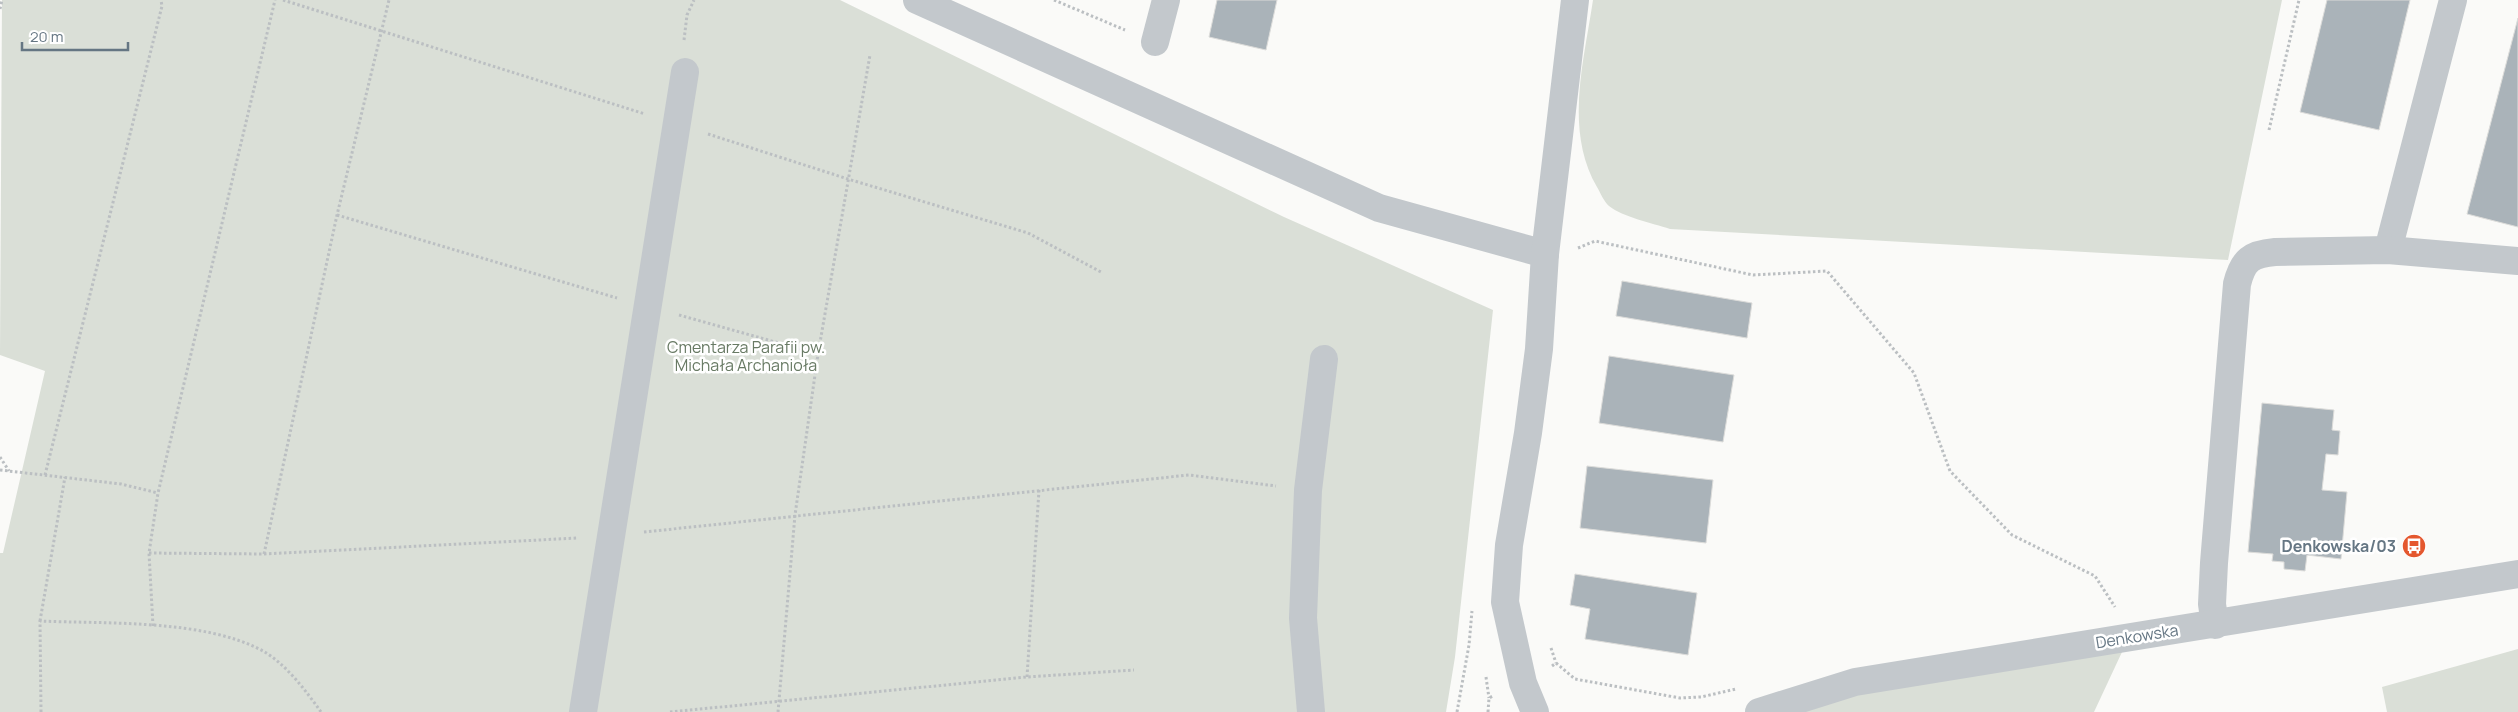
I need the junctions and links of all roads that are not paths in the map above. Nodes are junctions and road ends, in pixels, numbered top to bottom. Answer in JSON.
{"nodes":[{"id":1,"x":917,"y":0,"type":"edge"},
{"id":2,"x":1166,"y":0,"type":"edge"},
{"id":3,"x":1576,"y":0,"type":"edge"},
{"id":4,"x":2452,"y":0,"type":"edge"},
{"id":5,"x":1156,"y":42,"type":"road end"},
{"id":6,"x":685,"y":72,"type":"road end"},
{"id":7,"x":2388,"y":250,"type":"junction"},
{"id":8,"x":1545,"y":254,"type":"junction"},
{"id":9,"x":2518,"y":261,"type":"edge"},
{"id":10,"x":1324,"y":359,"type":"dead end"},
{"id":11,"x":2518,"y":574,"type":"edge"},
{"id":12,"x":2215,"y":625,"type":"junction"},
{"id":13,"x":583,"y":712,"type":"edge"},
{"id":14,"x":1311,"y":712,"type":"edge"},
{"id":15,"x":1535,"y":712,"type":"edge"},
{"id":16,"x":1759,"y":712,"type":"edge"}],
"edges":[{"from":1,"to":8,"type":"street"},
{"from":2,"to":5,"type":"street"},
{"from":3,"to":8,"type":"street"},
{"from":4,"to":7,"type":"street"},
{"from":6,"to":13,"type":"street"},
{"from":7,"to":9,"type":"street"},
{"from":7,"to":12,"type":"street"},
{"from":8,"to":15,"type":"street"},
{"from":10,"to":14,"type":"street"},
{"from":11,"to":12,"type":"street","name":"Denkowska"},
{"from":12,"to":16,"type":"street","name":"Denkowska"}]}
